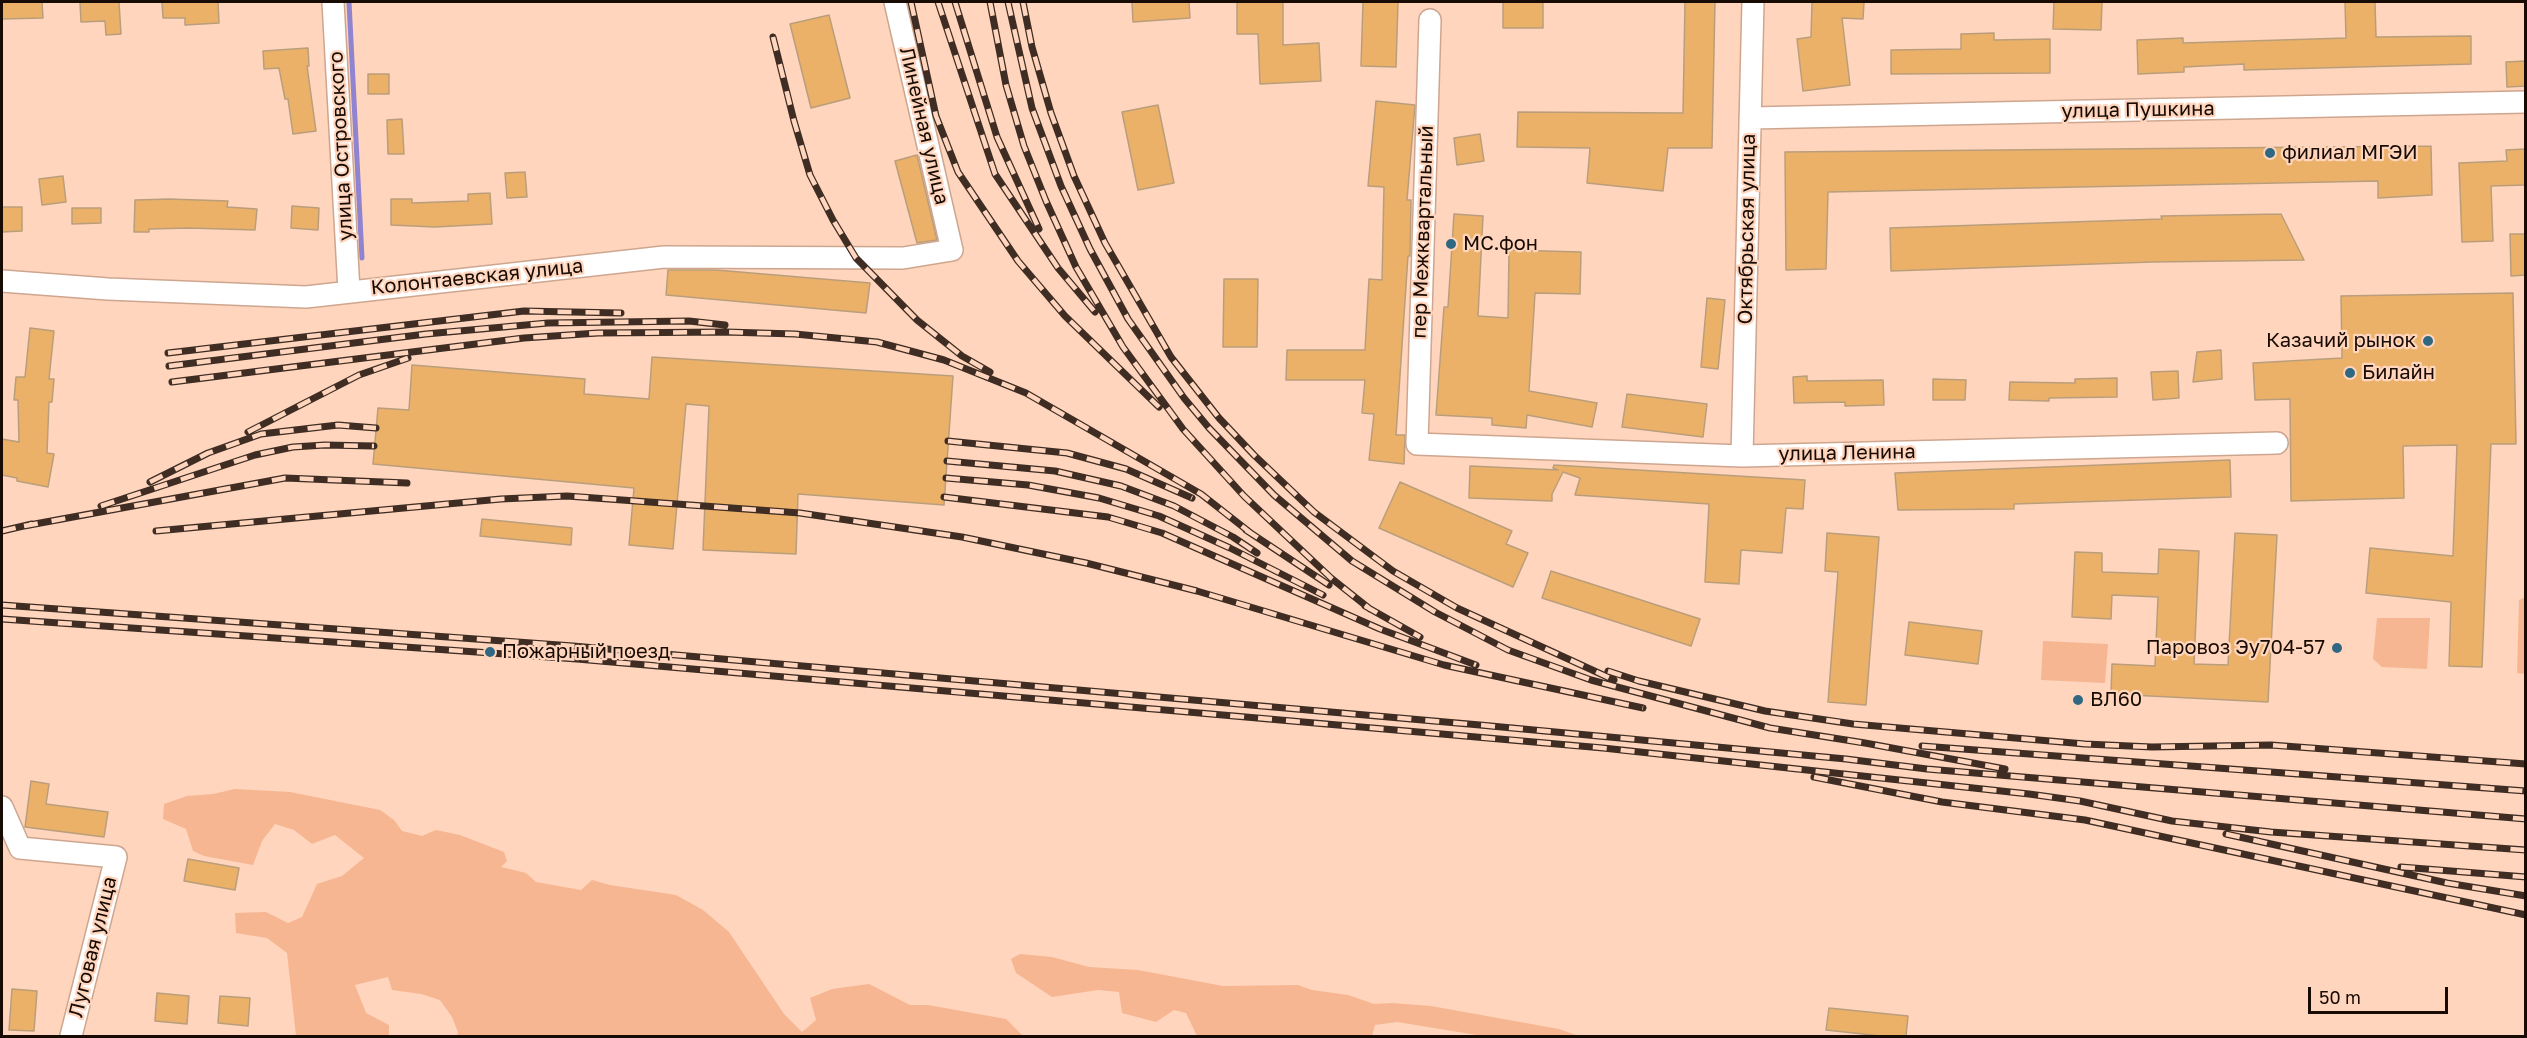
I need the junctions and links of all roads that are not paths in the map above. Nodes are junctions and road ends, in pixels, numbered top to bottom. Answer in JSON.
{"nodes":[{"id":1,"x":333,"y":2,"type":"edge"},
{"id":2,"x":895,"y":2,"type":"edge"},
{"id":3,"x":1753,"y":2,"type":"edge"},
{"id":4,"x":1430,"y":20,"type":"dead end"},
{"id":5,"x":2526,"y":102,"type":"edge"},
{"id":6,"x":1750,"y":118,"type":"junction"},
{"id":7,"x":952,"y":250,"type":"joint"},
{"id":8,"x":2,"y":281,"type":"edge"},
{"id":9,"x":349,"y":291,"type":"junction"},
{"id":10,"x":2277,"y":443,"type":"dead end"},
{"id":11,"x":1417,"y":444,"type":"joint"},
{"id":12,"x":1742,"y":456,"type":"junction"},
{"id":13,"x":2,"y":807,"type":"edge"},
{"id":14,"x":71,"y":1036,"type":"edge"}],
"edges":[{"from":1,"to":9,"type":"street","name":"улица Островского"},
{"from":2,"to":7,"type":"street","name":"Линейная улица"},
{"from":3,"to":6,"type":"street","name":"Октябрьская улица"},
{"from":4,"to":11,"type":"street","name":"пер Межквартальный"},
{"from":5,"to":6,"type":"street","name":"улица Пушкина"},
{"from":6,"to":12,"type":"street","name":"Октябрьская улица"},
{"from":7,"to":9,"type":"street","name":"Колонтаевская улица"},
{"from":8,"to":9,"type":"street","name":"Колонтаевская улица"},
{"from":10,"to":12,"type":"street","name":"улица Ленина"},
{"from":11,"to":12,"type":"street","name":"улица Ленина"},
{"from":13,"to":14,"type":"street","name":"Луговая улица"}]}
